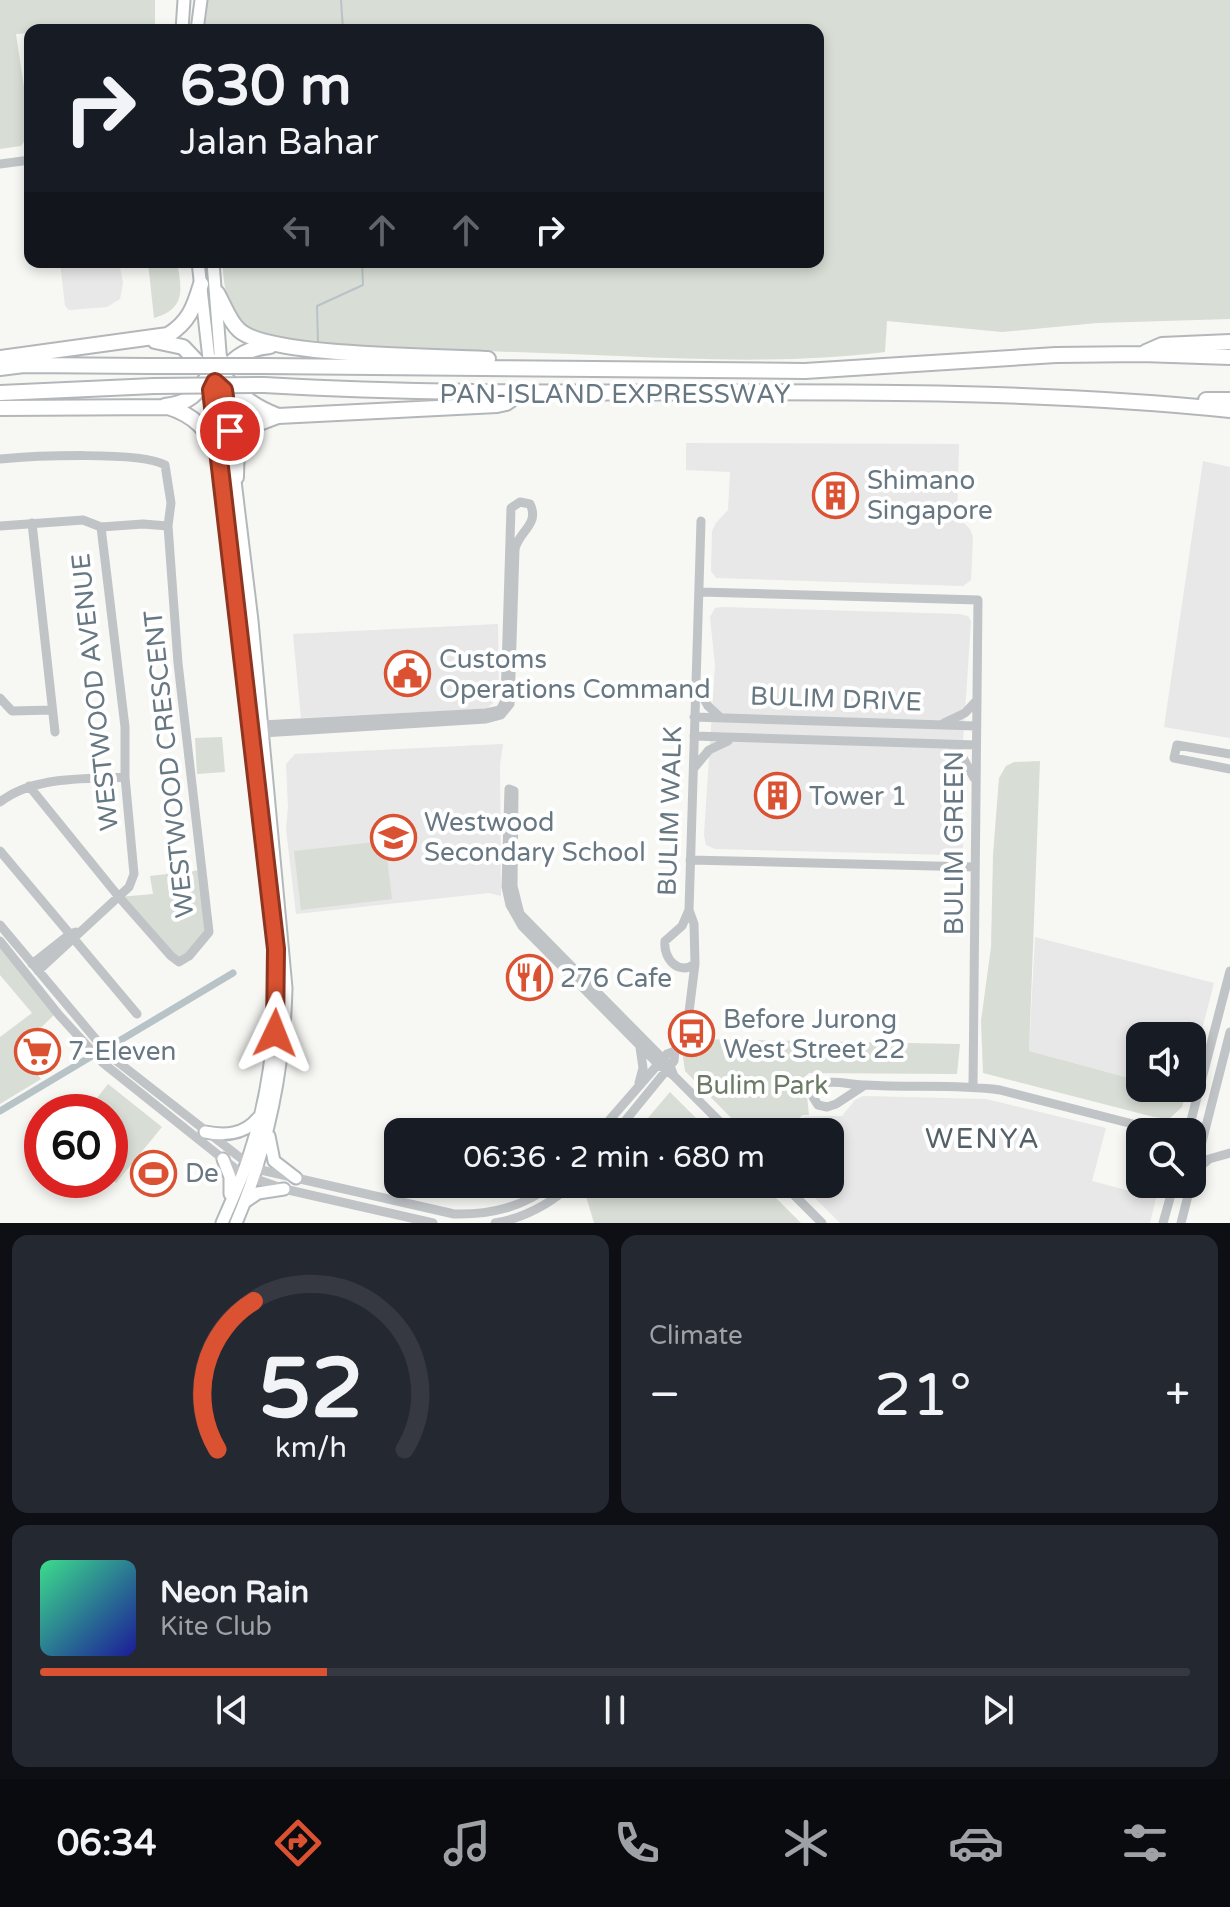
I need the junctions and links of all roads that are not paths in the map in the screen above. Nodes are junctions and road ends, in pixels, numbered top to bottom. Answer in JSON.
{"nodes":[{"id":1,"x":184,"y":0,"type":"edge"},
{"id":2,"x":201,"y":0,"type":"edge"},
{"id":3,"x":182,"y":24,"type":"edge"},
{"id":4,"x":198,"y":24,"type":"edge"},
{"id":5,"x":24,"y":161,"type":"edge"},
{"id":6,"x":0,"y":164,"type":"edge"},
{"id":7,"x":199,"y":268,"type":"edge"},
{"id":8,"x":214,"y":268,"type":"edge"},
{"id":9,"x":201,"y":284,"type":"junction"},
{"id":10,"x":217,"y":293,"type":"junction"},
{"id":11,"x":139,"y":340,"type":"junction"},
{"id":12,"x":1230,"y":342,"type":"edge"},
{"id":13,"x":283,"y":345,"type":"junction"},
{"id":14,"x":1142,"y":354,"type":"junction"},
{"id":15,"x":1230,"y":357,"type":"edge"},
{"id":16,"x":0,"y":358,"type":"edge"},
{"id":17,"x":0,"y":368,"type":"edge"},
{"id":18,"x":547,"y":369,"type":"junction"},
{"id":19,"x":215,"y":375,"type":"junction"},
{"id":20,"x":0,"y":393,"type":"edge"},
{"id":21,"x":519,"y":394,"type":"junction"},
{"id":22,"x":1126,"y":400,"type":"junction"},
{"id":23,"x":1230,"y":400,"type":"edge"},
{"id":24,"x":157,"y":407,"type":"junction"},
{"id":25,"x":0,"y":408,"type":"edge"},
{"id":26,"x":1230,"y":410,"type":"edge"},
{"id":27,"x":278,"y":416,"type":"junction"},
{"id":28,"x":219,"y":454,"type":"junction"},
{"id":29,"x":0,"y":459,"type":"edge"},
{"id":30,"x":236,"y":477,"type":"junction"},
{"id":31,"x":701,"y":521,"type":"dead end"},
{"id":32,"x":32,"y":523,"type":"junction"},
{"id":33,"x":0,"y":526,"type":"edge"},
{"id":34,"x":168,"y":526,"type":"junction"},
{"id":35,"x":101,"y":527,"type":"junction"},
{"id":36,"x":699,"y":592,"type":"junction"},
{"id":37,"x":252,"y":621,"type":"junction"},
{"id":38,"x":240,"y":625,"type":"junction"},
{"id":39,"x":696,"y":685,"type":"junction"},
{"id":40,"x":0,"y":698,"type":"edge"},
{"id":41,"x":977,"y":700,"type":"junction"},
{"id":42,"x":52,"y":710,"type":"junction"},
{"id":43,"x":694,"y":717,"type":"junction"},
{"id":44,"x":721,"y":718,"type":"junction"},
{"id":45,"x":937,"y":725,"type":"junction"},
{"id":46,"x":976,"y":726,"type":"junction"},
{"id":47,"x":262,"y":729,"type":"junction"},
{"id":48,"x":55,"y":732,"type":"dead end"},
{"id":49,"x":694,"y":736,"type":"junction"},
{"id":50,"x":735,"y":738,"type":"junction"},
{"id":51,"x":949,"y":744,"type":"junction"},
{"id":52,"x":976,"y":745,"type":"junction"},
{"id":53,"x":1230,"y":754,"type":"edge"},
{"id":54,"x":693,"y":769,"type":"junction"},
{"id":55,"x":1230,"y":769,"type":"edge"},
{"id":56,"x":125,"y":777,"type":"junction"},
{"id":57,"x":976,"y":781,"type":"junction"},
{"id":58,"x":29,"y":786,"type":"junction"},
{"id":59,"x":0,"y":802,"type":"edge"},
{"id":60,"x":0,"y":851,"type":"edge"},
{"id":61,"x":690,"y":860,"type":"junction"},
{"id":62,"x":975,"y":867,"type":"junction"},
{"id":63,"x":119,"y":897,"type":"junction"},
{"id":64,"x":689,"y":910,"type":"junction"},
{"id":65,"x":0,"y":925,"type":"edge"},
{"id":66,"x":74,"y":935,"type":"junction"},
{"id":67,"x":0,"y":941,"type":"edge"},
{"id":68,"x":695,"y":964,"type":"junction"},
{"id":69,"x":35,"y":968,"type":"junction"},
{"id":70,"x":682,"y":968,"type":"junction"},
{"id":71,"x":1230,"y":971,"type":"edge"},
{"id":72,"x":690,"y":993,"type":"junction"},
{"id":73,"x":137,"y":1014,"type":"dead end"},
{"id":74,"x":1230,"y":1032,"type":"edge"},
{"id":75,"x":640,"y":1045,"type":"junction"},
{"id":76,"x":666,"y":1068,"type":"junction"},
{"id":77,"x":865,"y":1085,"type":"junction"},
{"id":78,"x":638,"y":1087,"type":"junction"},
{"id":79,"x":973,"y":1087,"type":"junction"},
{"id":80,"x":611,"y":1118,"type":"edge"},
{"id":81,"x":627,"y":1118,"type":"edge"},
{"id":82,"x":716,"y":1118,"type":"edge"},
{"id":83,"x":1192,"y":1118,"type":"edge"},
{"id":84,"x":1204,"y":1118,"type":"edge"},
{"id":85,"x":265,"y":1119,"type":"junction"},
{"id":86,"x":1126,"y":1122,"type":"edge"},
{"id":87,"x":205,"y":1132,"type":"junction"},
{"id":88,"x":1230,"y":1153,"type":"edge"},
{"id":89,"x":223,"y":1159,"type":"junction"},
{"id":90,"x":1206,"y":1163,"type":"edge"},
{"id":91,"x":249,"y":1171,"type":"junction"},
{"id":92,"x":296,"y":1178,"type":"junction"},
{"id":93,"x":284,"y":1189,"type":"junction"},
{"id":94,"x":530,"y":1198,"type":"edge"},
{"id":95,"x":555,"y":1198,"type":"edge"},
{"id":96,"x":797,"y":1198,"type":"edge"},
{"id":97,"x":1170,"y":1198,"type":"edge"},
{"id":98,"x":1188,"y":1198,"type":"edge"},
{"id":99,"x":245,"y":1202,"type":"junction"},
{"id":100,"x":224,"y":1218,"type":"edge"},
{"id":101,"x":444,"y":1218,"type":"edge"},
{"id":102,"x":236,"y":1223,"type":"edge"},
{"id":103,"x":433,"y":1223,"type":"edge"},
{"id":104,"x":495,"y":1223,"type":"edge"},
{"id":105,"x":822,"y":1223,"type":"edge"},
{"id":106,"x":1163,"y":1223,"type":"edge"},
{"id":107,"x":1181,"y":1223,"type":"edge"}],
"edges":[{"from":1,"to":3,"type":"main road"},
{"from":2,"to":4,"type":"main road"},
{"from":5,"to":6,"type":"street"},
{"from":7,"to":9,"type":"main road"},
{"from":8,"to":10,"type":"main road"},
{"from":9,"to":11,"type":"highway"},
{"from":9,"to":19,"type":"main road"},
{"from":10,"to":13,"type":"highway"},
{"from":10,"to":19,"type":"main road"},
{"from":11,"to":16,"type":"highway"},
{"from":11,"to":19,"type":"highway"},
{"from":12,"to":14,"type":"highway"},
{"from":13,"to":18,"type":"highway"},
{"from":13,"to":19,"type":"highway"},
{"from":14,"to":15,"type":"highway","name":"PAN-ISLAND EXPRESSWAY"},
{"from":14,"to":18,"type":"highway","name":"PAN-ISLAND EXPRESSWAY"},
{"from":17,"to":18,"type":"highway","name":"PAN-ISLAND EXPRESSWAY","bridge":true},
{"from":19,"to":24,"type":"highway"},
{"from":19,"to":27,"type":"highway"},
{"from":19,"to":28,"type":"main road"},
{"from":19,"to":30,"type":"main road"},
{"from":20,"to":21,"type":"highway","name":"PAN-ISLAND EXPRESSWAY","bridge":true},
{"from":21,"to":22,"type":"highway","name":"PAN-ISLAND EXPRESSWAY"},
{"from":21,"to":27,"type":"highway"},
{"from":22,"to":23,"type":"highway"},
{"from":22,"to":26,"type":"highway","name":"PAN-ISLAND EXPRESSWAY"},
{"from":24,"to":25,"type":"highway"},
{"from":24,"to":28,"type":"highway"},
{"from":27,"to":30,"type":"highway"},
{"from":28,"to":38,"type":"main road"},
{"from":29,"to":34,"type":"street"},
{"from":30,"to":37,"type":"main road"},
{"from":31,"to":36,"type":"street","name":"BULIM WALK"},
{"from":32,"to":33,"type":"street","name":"WESTWOOD AVENUE"},
{"from":32,"to":35,"type":"street","name":"WESTWOOD AVENUE"},
{"from":32,"to":42,"type":"street"},
{"from":34,"to":35,"type":"street"},
{"from":34,"to":63,"type":"street","name":"WESTWOOD CRESCENT"},
{"from":35,"to":56,"type":"street","name":"WESTWOOD AVENUE"},
{"from":36,"to":39,"type":"street","name":"BULIM WALK"},
{"from":36,"to":41,"type":"street","name":"BULIM GREEN"},
{"from":37,"to":38,"type":"main road"},
{"from":37,"to":47,"type":"main road"},
{"from":38,"to":85,"type":"main road"},
{"from":39,"to":43,"type":"street","name":"BULIM WALK"},
{"from":39,"to":44,"type":"street"},
{"from":40,"to":42,"type":"street"},
{"from":41,"to":45,"type":"street"},
{"from":41,"to":46,"type":"street","name":"BULIM GREEN"},
{"from":42,"to":48,"type":"street"},
{"from":43,"to":44,"type":"street","name":"BULIM DRIVE"},
{"from":43,"to":49,"type":"street","name":"BULIM WALK"},
{"from":44,"to":45,"type":"street","name":"BULIM DRIVE"},
{"from":45,"to":46,"type":"street","name":"BULIM DRIVE"},
{"from":46,"to":52,"type":"street","name":"BULIM GREEN"},
{"from":47,"to":47,"type":"street"},
{"from":47,"to":85,"type":"main road"},
{"from":49,"to":50,"type":"street","name":"BULIM DRIVE"},
{"from":49,"to":54,"type":"street","name":"BULIM WALK"},
{"from":50,"to":51,"type":"street","name":"BULIM DRIVE"},
{"from":50,"to":54,"type":"street"},
{"from":51,"to":52,"type":"street","name":"BULIM DRIVE"},
{"from":51,"to":57,"type":"street"},
{"from":52,"to":57,"type":"street","name":"BULIM GREEN"},
{"from":53,"to":55,"type":"street"},
{"from":54,"to":61,"type":"street","name":"BULIM WALK"},
{"from":56,"to":58,"type":"street"},
{"from":56,"to":63,"type":"street","name":"WESTWOOD AVENUE"},
{"from":57,"to":62,"type":"street","name":"BULIM GREEN"},
{"from":58,"to":59,"type":"street"},
{"from":58,"to":63,"type":"street","name":"WESTWOOD CRESCENT"},
{"from":60,"to":66,"type":"street"},
{"from":61,"to":62,"type":"street"},
{"from":61,"to":64,"type":"street","name":"BULIM WALK"},
{"from":62,"to":79,"type":"street","name":"BULIM GREEN"},
{"from":63,"to":66,"type":"street","name":"WESTWOOD AVENUE"},
{"from":64,"to":68,"type":"street","name":"BULIM WALK"},
{"from":64,"to":70,"type":"street","name":"BULIM WALK"},
{"from":65,"to":69,"type":"street"},
{"from":66,"to":69,"type":"street","name":"WESTWOOD AVENUE"},
{"from":66,"to":73,"type":"street"},
{"from":67,"to":89,"type":"street"},
{"from":68,"to":70,"type":"street"},
{"from":68,"to":72,"type":"street","name":"BULIM WALK"},
{"from":69,"to":87,"type":"street"},
{"from":70,"to":72,"type":"street","name":"BULIM WALK"},
{"from":71,"to":83,"type":"street"},
{"from":72,"to":76,"type":"street","name":"BULIM WALK"},
{"from":74,"to":84,"type":"street"},
{"from":75,"to":76,"type":"street"},
{"from":75,"to":76,"type":"street"},
{"from":75,"to":78,"type":"street"},
{"from":76,"to":78,"type":"street"},
{"from":76,"to":81,"type":"street"},
{"from":76,"to":82,"type":"street"},
{"from":77,"to":77,"type":"street"},
{"from":77,"to":79,"type":"street"},
{"from":78,"to":80,"type":"street"},
{"from":79,"to":86,"type":"street"},
{"from":85,"to":87,"type":"main road"},
{"from":85,"to":91,"type":"main road"},
{"from":85,"to":92,"type":"main road"},
{"from":87,"to":91,"type":"street"},
{"from":88,"to":90,"type":"street"},
{"from":89,"to":91,"type":"street"},
{"from":89,"to":100,"type":"main road"},
{"from":91,"to":92,"type":"street"},
{"from":91,"to":93,"type":"street"},
{"from":91,"to":99,"type":"main road"},
{"from":91,"to":100,"type":"main road"},
{"from":92,"to":101,"type":"street"},
{"from":93,"to":99,"type":"main road"},
{"from":93,"to":103,"type":"street"},
{"from":94,"to":101,"type":"street"},
{"from":95,"to":104,"type":"street"},
{"from":96,"to":105,"type":"street"},
{"from":97,"to":106,"type":"street"},
{"from":98,"to":107,"type":"street"},
{"from":99,"to":102,"type":"main road"}]}
